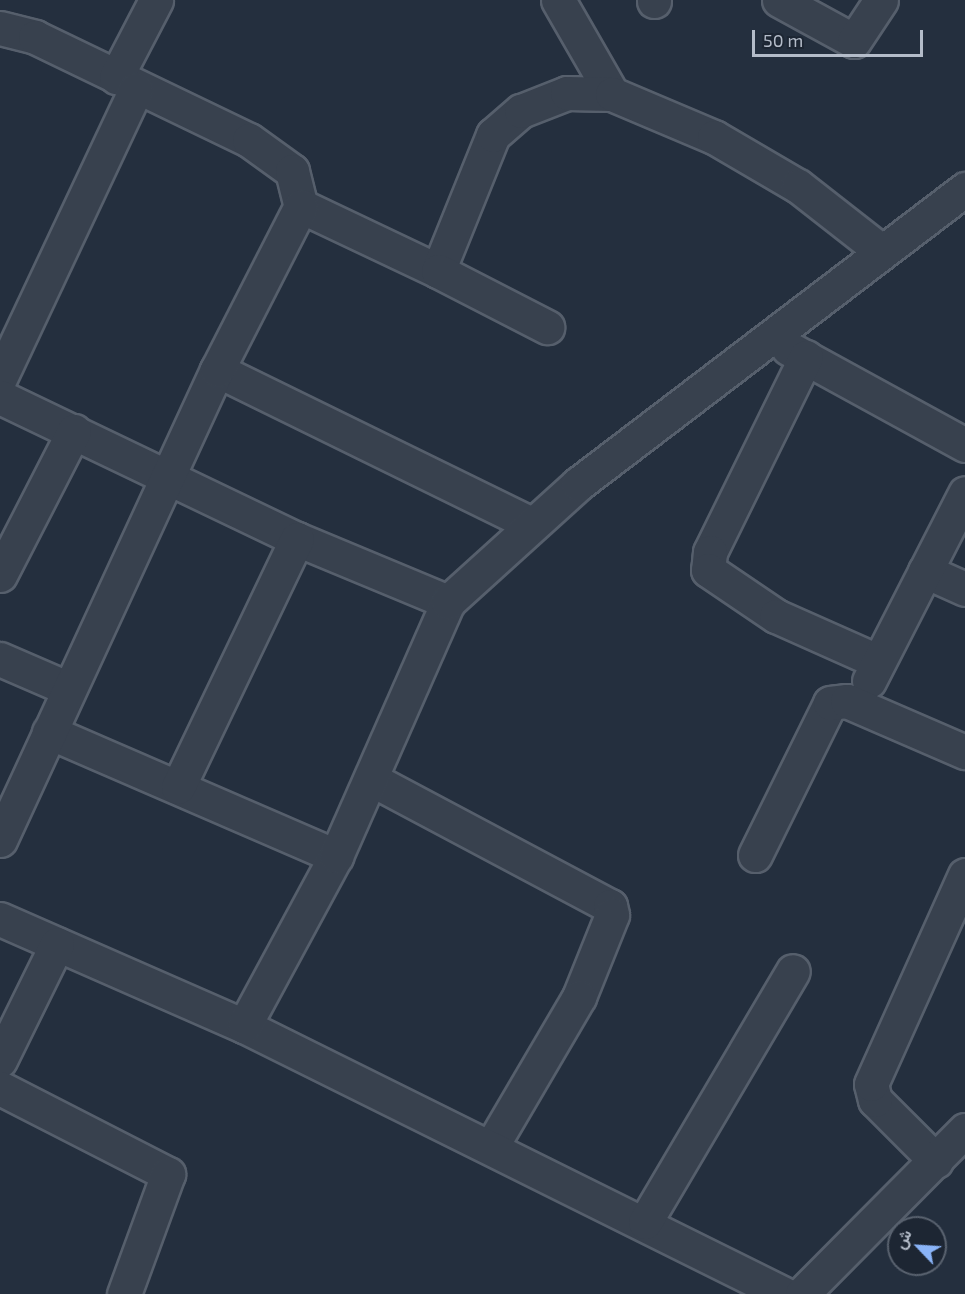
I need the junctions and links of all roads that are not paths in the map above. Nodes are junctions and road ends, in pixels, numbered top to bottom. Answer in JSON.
{"nodes":[{"id":1,"x":156,"y":0,"type":"edge"},
{"id":2,"x":558,"y":0,"type":"edge"},
{"id":3,"x":779,"y":0,"type":"edge"},
{"id":4,"x":881,"y":0,"type":"edge"},
{"id":5,"x":0,"y":28,"type":"edge"},
{"id":6,"x":126,"y":83,"type":"junction"},
{"id":7,"x":612,"y":94,"type":"junction"},
{"id":8,"x":965,"y":189,"type":"edge"},
{"id":9,"x":301,"y":206,"type":"junction"},
{"id":10,"x":880,"y":250,"type":"junction"},
{"id":11,"x":438,"y":271,"type":"junction"},
{"id":12,"x":547,"y":327,"type":"dead end"},
{"id":13,"x":768,"y":337,"type":"junction"},
{"id":14,"x":806,"y":357,"type":"junction"},
{"id":15,"x":217,"y":370,"type":"junction"},
{"id":16,"x":0,"y":378,"type":"edge"},
{"id":17,"x":0,"y":397,"type":"edge"},
{"id":18,"x":74,"y":431,"type":"junction"},
{"id":19,"x":965,"y":445,"type":"edge"},
{"id":20,"x":169,"y":480,"type":"junction"},
{"id":21,"x":965,"y":493,"type":"edge"},
{"id":22,"x":530,"y":523,"type":"junction"},
{"id":23,"x":297,"y":539,"type":"junction"},
{"id":24,"x":925,"y":571,"type":"junction"},
{"id":25,"x":0,"y":574,"type":"edge"},
{"id":26,"x":965,"y":588,"type":"edge"},
{"id":27,"x":448,"y":602,"type":"junction"},
{"id":28,"x":0,"y":659,"type":"edge"},
{"id":29,"x":877,"y":661,"type":"junction"},
{"id":30,"x":69,"y":689,"type":"junction"},
{"id":31,"x":858,"y":707,"type":"junction"},
{"id":32,"x":49,"y":732,"type":"junction"},
{"id":33,"x":965,"y":752,"type":"edge"},
{"id":34,"x":371,"y":779,"type":"junction"},
{"id":35,"x":178,"y":787,"type":"junction"},
{"id":36,"x":0,"y":840,"type":"edge"},
{"id":37,"x":755,"y":855,"type":"dead end"},
{"id":38,"x":336,"y":856,"type":"junction"},
{"id":39,"x":965,"y":875,"type":"edge"},
{"id":40,"x":0,"y":919,"type":"edge"},
{"id":41,"x":57,"y":944,"type":"junction"},
{"id":42,"x":794,"y":971,"type":"dead end"},
{"id":43,"x":244,"y":1026,"type":"junction"},
{"id":44,"x":0,"y":1060,"type":"edge"},
{"id":45,"x":0,"y":1088,"type":"edge"},
{"id":46,"x":965,"y":1130,"type":"edge"},
{"id":47,"x":492,"y":1147,"type":"junction"},
{"id":48,"x":936,"y":1161,"type":"junction"},
{"id":49,"x":645,"y":1222,"type":"junction"},
{"id":50,"x":124,"y":1294,"type":"edge"},
{"id":51,"x":784,"y":1294,"type":"edge"},
{"id":52,"x":802,"y":1294,"type":"edge"}],
"edges":[{"from":1,"to":6,"type":"street"},
{"from":2,"to":7,"type":"street"},
{"from":3,"to":4,"type":"street"},
{"from":5,"to":6,"type":"street"},
{"from":6,"to":9,"type":"street"},
{"from":6,"to":16,"type":"street"},
{"from":7,"to":10,"type":"street"},
{"from":7,"to":11,"type":"street"},
{"from":8,"to":10,"type":"street"},
{"from":9,"to":11,"type":"street"},
{"from":9,"to":15,"type":"street"},
{"from":10,"to":13,"type":"street"},
{"from":11,"to":12,"type":"street"},
{"from":13,"to":14,"type":"street"},
{"from":13,"to":22,"type":"street"},
{"from":14,"to":19,"type":"street"},
{"from":14,"to":29,"type":"street"},
{"from":15,"to":20,"type":"street"},
{"from":15,"to":22,"type":"street"},
{"from":17,"to":18,"type":"street"},
{"from":18,"to":20,"type":"street"},
{"from":18,"to":25,"type":"street"},
{"from":20,"to":23,"type":"street"},
{"from":20,"to":30,"type":"street"},
{"from":21,"to":24,"type":"street"},
{"from":22,"to":27,"type":"street"},
{"from":23,"to":27,"type":"street"},
{"from":23,"to":35,"type":"street"},
{"from":24,"to":26,"type":"street"},
{"from":24,"to":29,"type":"street"},
{"from":27,"to":34,"type":"street"},
{"from":28,"to":30,"type":"street"},
{"from":29,"to":31,"type":"street"},
{"from":30,"to":32,"type":"street"},
{"from":31,"to":33,"type":"street"},
{"from":31,"to":37,"type":"street"},
{"from":32,"to":35,"type":"street"},
{"from":32,"to":36,"type":"street"},
{"from":34,"to":38,"type":"street"},
{"from":34,"to":47,"type":"street"},
{"from":35,"to":38,"type":"street"},
{"from":38,"to":43,"type":"street"},
{"from":39,"to":48,"type":"street"},
{"from":40,"to":41,"type":"street"},
{"from":41,"to":43,"type":"street"},
{"from":41,"to":44,"type":"street"},
{"from":42,"to":49,"type":"street"},
{"from":43,"to":47,"type":"street"},
{"from":45,"to":50,"type":"street"},
{"from":46,"to":48,"type":"street"},
{"from":47,"to":49,"type":"street"},
{"from":48,"to":52,"type":"street"},
{"from":49,"to":51,"type":"street"}]}
